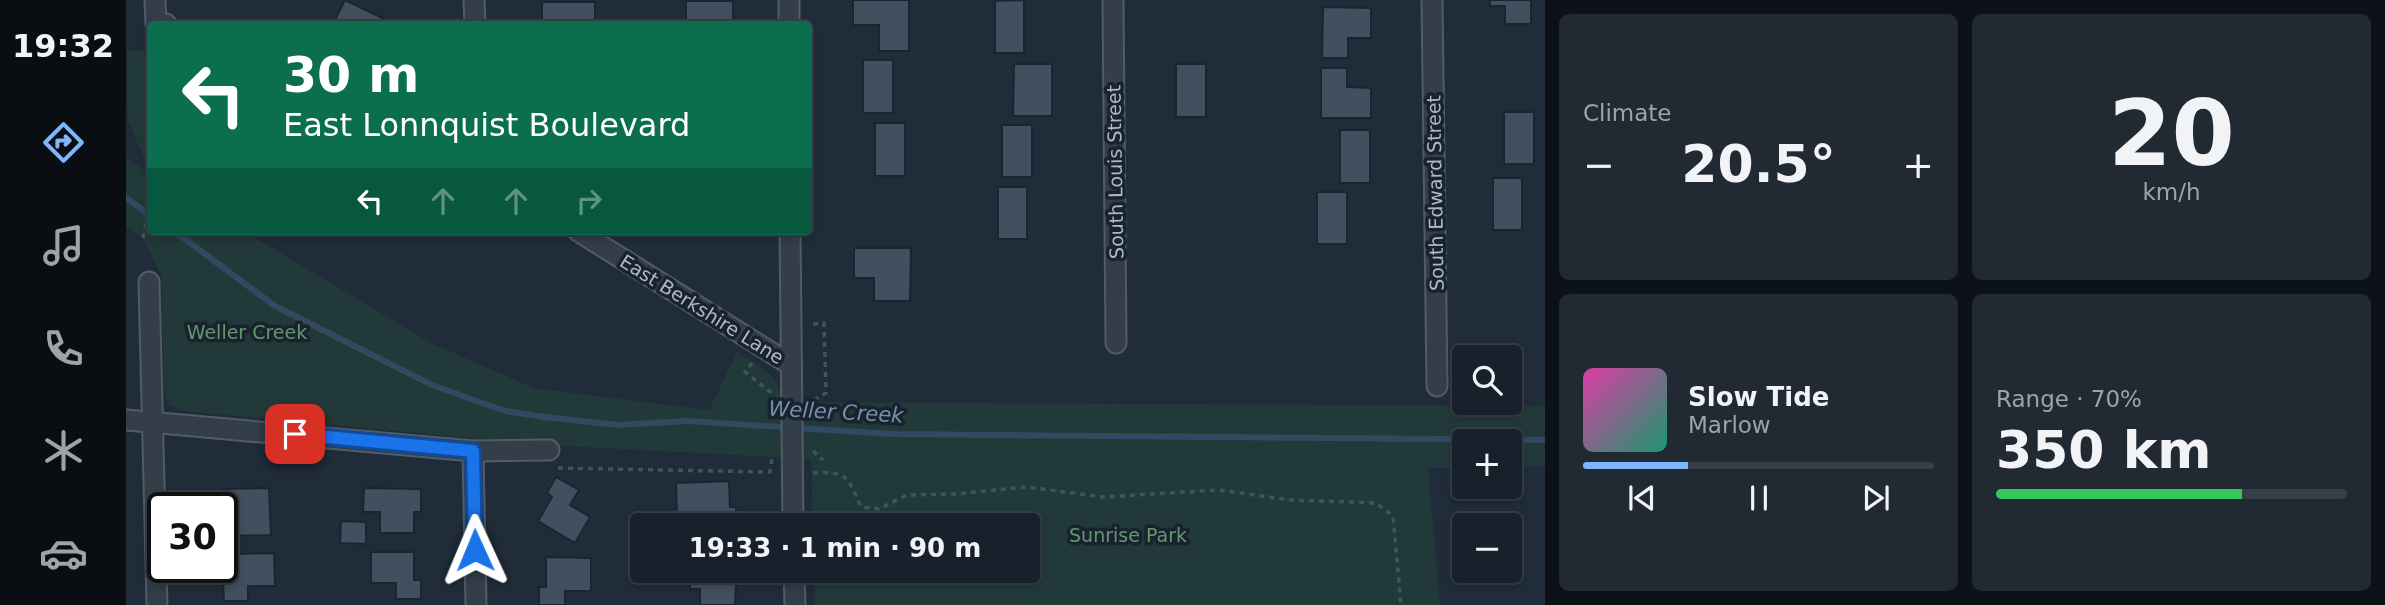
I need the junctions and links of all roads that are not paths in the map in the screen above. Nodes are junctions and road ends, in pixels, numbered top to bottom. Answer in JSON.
{"nodes":[{"id":1,"x":155,"y":0,"type":"edge"},
{"id":2,"x":474,"y":0,"type":"edge"},
{"id":3,"x":789,"y":0,"type":"edge"},
{"id":4,"x":1113,"y":0,"type":"edge"},
{"id":5,"x":1432,"y":0,"type":"edge"},
{"id":6,"x":156,"y":21,"type":"edge"},
{"id":7,"x":474,"y":21,"type":"edge"},
{"id":8,"x":789,"y":21,"type":"edge"},
{"id":9,"x":584,"y":235,"type":"edge"},
{"id":10,"x":790,"y":235,"type":"edge"},
{"id":11,"x":149,"y":282,"type":"dead end"},
{"id":12,"x":1116,"y":343,"type":"dead end"},
{"id":13,"x":791,"y":365,"type":"junction"},
{"id":14,"x":1437,"y":386,"type":"dead end"},
{"id":15,"x":126,"y":420,"type":"edge"},
{"id":16,"x":153,"y":420,"type":"junction"},
{"id":17,"x":473,"y":451,"type":"junction"},
{"id":18,"x":550,"y":459,"type":"road end"},
{"id":19,"x":793,"y":513,"type":"edge"},
{"id":20,"x":794,"y":583,"type":"edge"},
{"id":21,"x":157,"y":605,"type":"edge"},
{"id":22,"x":476,"y":605,"type":"edge"},
{"id":23,"x":795,"y":605,"type":"edge"}],
"edges":[{"from":1,"to":6,"type":"street"},
{"from":2,"to":7,"type":"street"},
{"from":3,"to":8,"type":"street"},
{"from":4,"to":12,"type":"street","name":"South Louis Street"},
{"from":5,"to":14,"type":"street","name":"South Edward Street"},
{"from":9,"to":13,"type":"street","name":"East Berkshire Lane"},
{"from":10,"to":13,"type":"street"},
{"from":11,"to":16,"type":"street"},
{"from":13,"to":19,"type":"street"},
{"from":15,"to":16,"type":"street"},
{"from":16,"to":17,"type":"street"},
{"from":16,"to":21,"type":"street"},
{"from":17,"to":18,"type":"street"},
{"from":17,"to":22,"type":"street"},
{"from":20,"to":23,"type":"street"}]}
